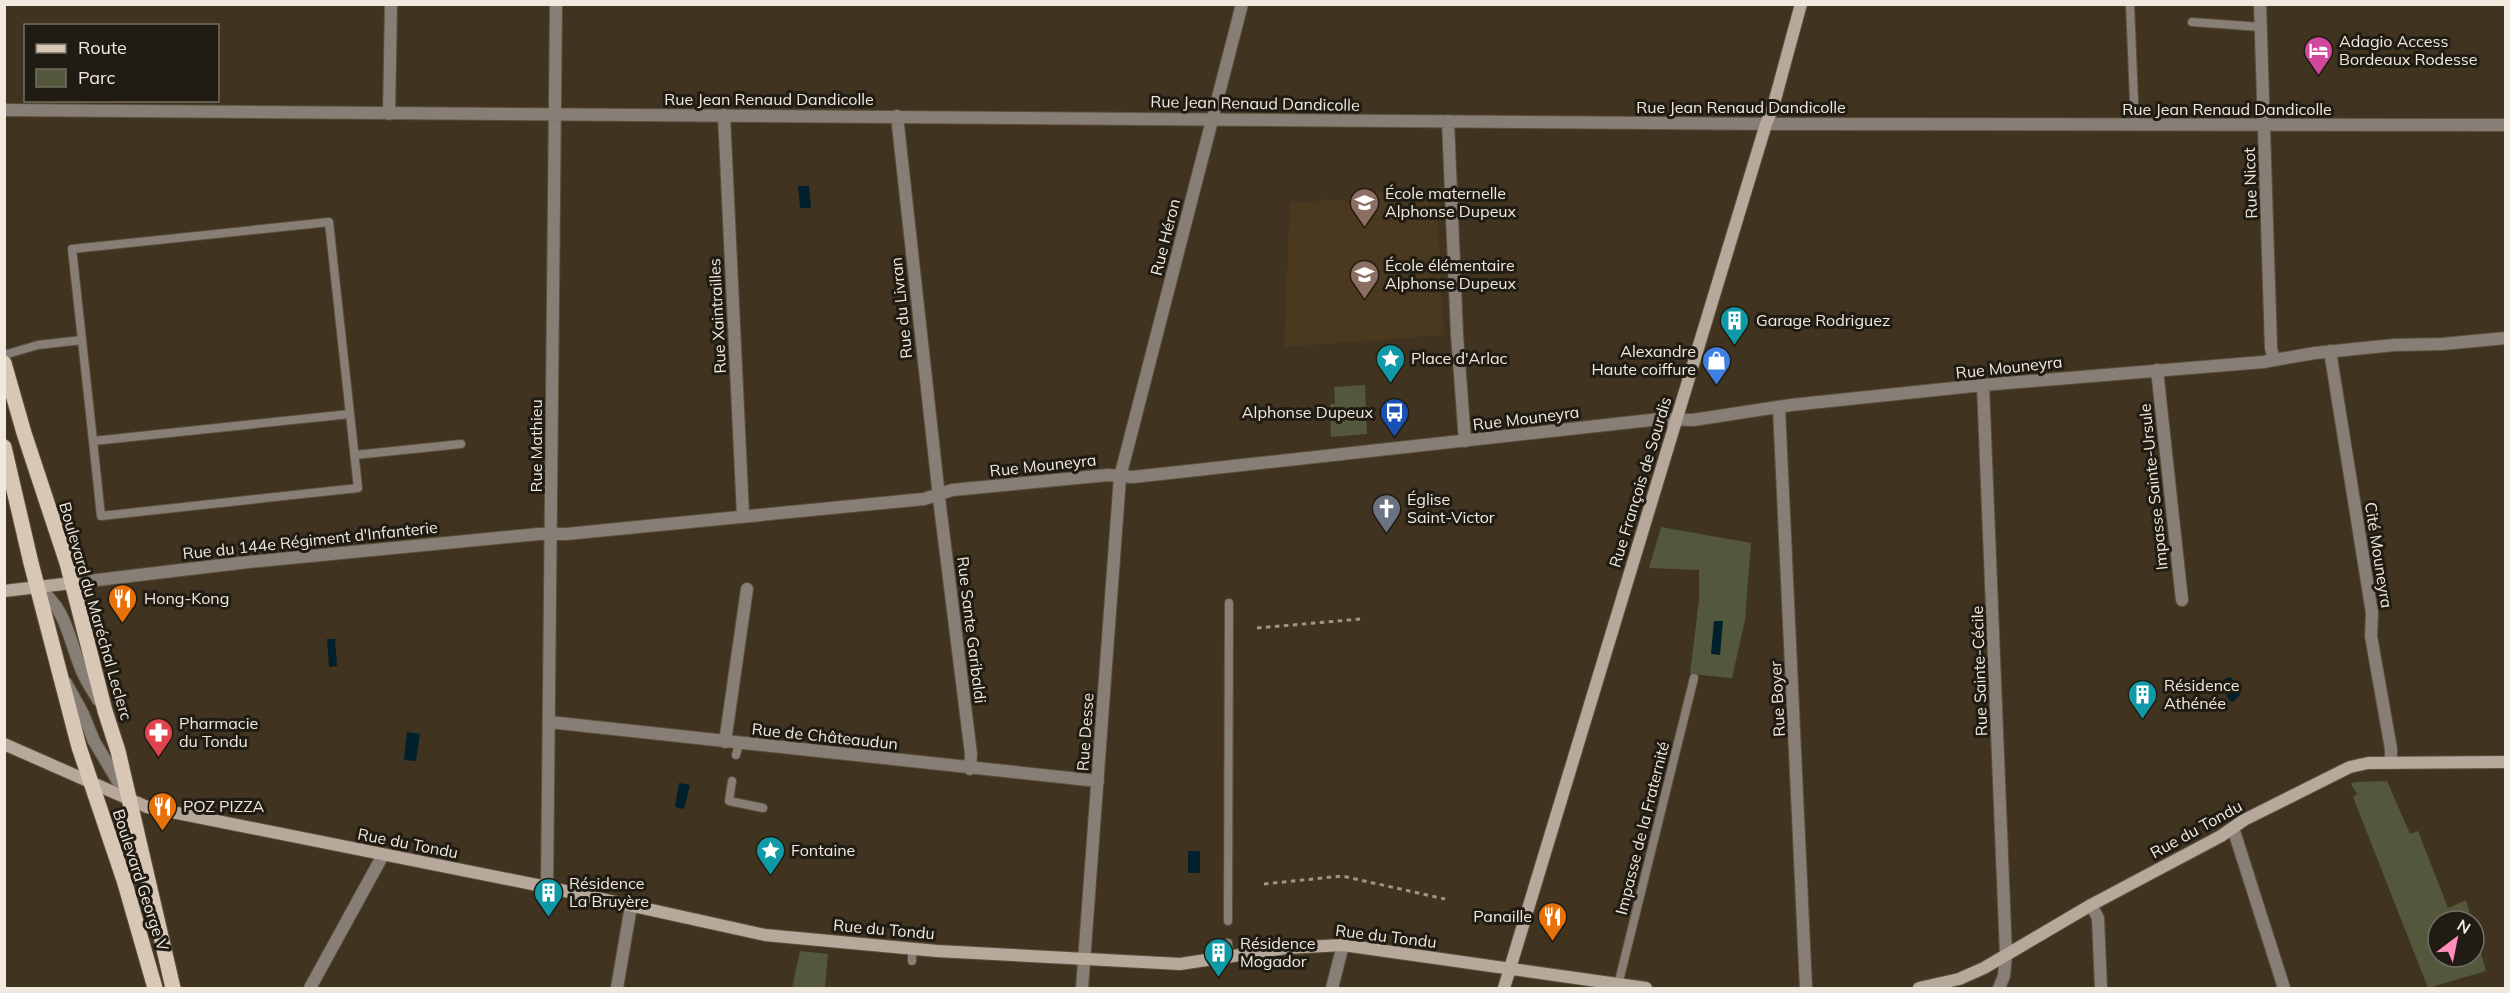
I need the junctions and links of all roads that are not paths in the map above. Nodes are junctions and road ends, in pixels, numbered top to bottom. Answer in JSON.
{"nodes":[{"id":1,"x":391,"y":4,"type":"edge"},
{"id":2,"x":556,"y":4,"type":"edge"},
{"id":3,"x":1242,"y":4,"type":"edge"},
{"id":4,"x":1801,"y":4,"type":"edge"},
{"id":5,"x":2130,"y":4,"type":"edge"},
{"id":6,"x":2260,"y":4,"type":"edge"},
{"id":7,"x":2192,"y":22,"type":"dead end"},
{"id":8,"x":2261,"y":27,"type":"junction"},
{"id":9,"x":4,"y":110,"type":"edge"},
{"id":10,"x":389,"y":114,"type":"junction"},
{"id":11,"x":554,"y":114,"type":"junction"},
{"id":12,"x":724,"y":115,"type":"junction"},
{"id":13,"x":897,"y":116,"type":"junction"},
{"id":14,"x":1212,"y":118,"type":"junction"},
{"id":15,"x":1449,"y":121,"type":"junction"},
{"id":16,"x":1766,"y":124,"type":"junction"},
{"id":17,"x":2136,"y":125,"type":"junction"},
{"id":18,"x":2505,"y":125,"type":"edge"},
{"id":19,"x":2264,"y":126,"type":"junction"},
{"id":20,"x":2505,"y":338,"type":"edge"},
{"id":21,"x":82,"y":340,"type":"junction"},
{"id":22,"x":2330,"y":351,"type":"junction"},
{"id":23,"x":4,"y":355,"type":"edge"},
{"id":24,"x":2274,"y":360,"type":"junction"},
{"id":25,"x":4,"y":363,"type":"edge"},
{"id":26,"x":2157,"y":370,"type":"junction"},
{"id":27,"x":1983,"y":386,"type":"junction"},
{"id":28,"x":1779,"y":408,"type":"junction"},
{"id":29,"x":350,"y":414,"type":"junction"},
{"id":30,"x":1676,"y":420,"type":"junction"},
{"id":31,"x":93,"y":441,"type":"junction"},
{"id":32,"x":1465,"y":441,"type":"junction"},
{"id":33,"x":461,"y":444,"type":"dead end"},
{"id":34,"x":4,"y":447,"type":"edge"},
{"id":35,"x":355,"y":455,"type":"junction"},
{"id":36,"x":1120,"y":477,"type":"junction"},
{"id":37,"x":939,"y":495,"type":"junction"},
{"id":38,"x":743,"y":515,"type":"junction"},
{"id":39,"x":551,"y":534,"type":"junction"},
{"id":40,"x":72,"y":583,"type":"junction"},
{"id":41,"x":38,"y":587,"type":"junction"},
{"id":42,"x":747,"y":589,"type":"dead end"},
{"id":43,"x":4,"y":591,"type":"edge"},
{"id":44,"x":2182,"y":600,"type":"dead end"},
{"id":45,"x":1229,"y":603,"type":"dead end"},
{"id":46,"x":60,"y":672,"type":"junction"},
{"id":47,"x":1694,"y":678,"type":"dead end"},
{"id":48,"x":105,"y":711,"type":"junction"},
{"id":49,"x":549,"y":723,"type":"junction"},
{"id":50,"x":725,"y":742,"type":"junction"},
{"id":51,"x":4,"y":744,"type":"edge"},
{"id":52,"x":2505,"y":762,"type":"edge"},
{"id":53,"x":2391,"y":763,"type":"junction"},
{"id":54,"x":970,"y":769,"type":"junction"},
{"id":55,"x":732,"y":780,"type":"dead end"},
{"id":56,"x":1098,"y":781,"type":"junction"},
{"id":57,"x":90,"y":784,"type":"junction"},
{"id":58,"x":129,"y":801,"type":"junction"},
{"id":59,"x":764,"y":808,"type":"dead end"},
{"id":60,"x":2233,"y":828,"type":"junction"},
{"id":61,"x":383,"y":855,"type":"junction"},
{"id":62,"x":547,"y":887,"type":"junction"},
{"id":63,"x":2091,"y":905,"type":"junction"},
{"id":64,"x":631,"y":906,"type":"junction"},
{"id":65,"x":1228,"y":921,"type":"dead end"},
{"id":66,"x":1228,"y":943,"type":"dead end"},
{"id":67,"x":1343,"y":945,"type":"junction"},
{"id":68,"x":912,"y":948,"type":"junction"},
{"id":69,"x":2006,"y":955,"type":"junction"},
{"id":70,"x":1229,"y":956,"type":"junction"},
{"id":71,"x":1084,"y":958,"type":"junction"},
{"id":72,"x":912,"y":961,"type":"dead end"},
{"id":73,"x":1511,"y":969,"type":"junction"},
{"id":74,"x":1617,"y":985,"type":"junction"},
{"id":75,"x":155,"y":988,"type":"edge"},
{"id":76,"x":173,"y":988,"type":"edge"},
{"id":77,"x":310,"y":988,"type":"edge"},
{"id":78,"x":617,"y":988,"type":"edge"},
{"id":79,"x":1082,"y":988,"type":"edge"},
{"id":80,"x":1332,"y":988,"type":"edge"},
{"id":81,"x":1504,"y":988,"type":"edge"},
{"id":82,"x":1646,"y":988,"type":"edge"},
{"id":83,"x":1806,"y":988,"type":"edge"},
{"id":84,"x":1919,"y":988,"type":"edge"},
{"id":85,"x":1999,"y":988,"type":"edge"},
{"id":86,"x":2101,"y":988,"type":"edge"},
{"id":87,"x":2284,"y":988,"type":"edge"}],
"edges":[{"from":1,"to":10,"type":"street"},
{"from":2,"to":11,"type":"street","name":"Rue Mathieu"},
{"from":3,"to":14,"type":"street","name":"Rue Héron"},
{"from":4,"to":16,"type":"street","name":"Rue François de Sourdis"},
{"from":5,"to":17,"type":"lane"},
{"from":6,"to":8,"type":"street","name":"Rue Nicot"},
{"from":7,"to":8,"type":"lane"},
{"from":8,"to":19,"type":"street","name":"Rue Nicot"},
{"from":9,"to":10,"type":"street","name":"Rue Jean Renaud Dandicolle"},
{"from":10,"to":11,"type":"street","name":"Rue Jean Renaud Dandicolle"},
{"from":11,"to":12,"type":"street","name":"Rue Jean Renaud Dandicolle"},
{"from":11,"to":39,"type":"street","name":"Rue Mathieu"},
{"from":12,"to":13,"type":"street","name":"Rue Jean Renaud Dandicolle"},
{"from":12,"to":38,"type":"street","name":"Rue Xaintrailles"},
{"from":13,"to":14,"type":"street","name":"Rue Jean Renaud Dandicolle"},
{"from":13,"to":37,"type":"street","name":"Rue du Livran"},
{"from":14,"to":15,"type":"street","name":"Rue Jean Renaud Dandicolle"},
{"from":14,"to":36,"type":"street","name":"Rue Héron"},
{"from":15,"to":16,"type":"street","name":"Rue Jean Renaud Dandicolle"},
{"from":15,"to":32,"type":"street"},
{"from":16,"to":17,"type":"street","name":"Rue Jean Renaud Dandicolle"},
{"from":16,"to":30,"type":"street","name":"Rue François de Sourdis"},
{"from":17,"to":19,"type":"street","name":"Rue Jean Renaud Dandicolle"},
{"from":18,"to":19,"type":"street","name":"Rue Jean Renaud Dandicolle"},
{"from":19,"to":24,"type":"street","name":"Rue Nicot"},
{"from":20,"to":22,"type":"street","name":"Rue Mouneyra"},
{"from":21,"to":23,"type":"lane"},
{"from":21,"to":29,"type":"lane"},
{"from":21,"to":31,"type":"lane"},
{"from":22,"to":24,"type":"street","name":"Rue Mouneyra"},
{"from":22,"to":53,"type":"street","name":"Cité Mouneyra"},
{"from":24,"to":26,"type":"street","name":"Rue Mouneyra"},
{"from":25,"to":40,"type":"main road","name":"Boulevard du Maréchal Leclerc"},
{"from":26,"to":27,"type":"street","name":"Rue Mouneyra"},
{"from":26,"to":44,"type":"street","name":"Impasse Sainte-Ursule"},
{"from":27,"to":28,"type":"street","name":"Rue Mouneyra"},
{"from":27,"to":69,"type":"street","name":"Rue Sainte-Cécile"},
{"from":28,"to":30,"type":"street","name":"Rue Mouneyra"},
{"from":28,"to":83,"type":"street","name":"Rue Boyer"},
{"from":29,"to":31,"type":"lane"},
{"from":29,"to":35,"type":"lane"},
{"from":30,"to":32,"type":"street","name":"Rue Mouneyra"},
{"from":30,"to":73,"type":"street","name":"Rue François de Sourdis"},
{"from":31,"to":35,"type":"lane"},
{"from":32,"to":36,"type":"street","name":"Rue Mouneyra"},
{"from":33,"to":35,"type":"lane"},
{"from":34,"to":41,"type":"main road"},
{"from":36,"to":37,"type":"street","name":"Rue Mouneyra"},
{"from":36,"to":56,"type":"street","name":"Rue Desse"},
{"from":37,"to":38,"type":"street","name":"Rue Mouneyra"},
{"from":37,"to":54,"type":"street","name":"Rue Sante Garibaldi"},
{"from":38,"to":39,"type":"street","name":"Rue Mouneyra"},
{"from":39,"to":40,"type":"street","name":"Rue du 144e Régiment d'Infanterie"},
{"from":39,"to":49,"type":"street","name":"Rue Mathieu"},
{"from":40,"to":41,"type":"street"},
{"from":40,"to":48,"type":"main road","name":"Boulevard du Maréchal Leclerc"},
{"from":41,"to":43,"type":"street"},
{"from":41,"to":46,"type":"main road"},
{"from":41,"to":48,"type":"street"},
{"from":42,"to":50,"type":"street"},
{"from":45,"to":65,"type":"lane"},
{"from":46,"to":57,"type":"main road"},
{"from":46,"to":58,"type":"street"},
{"from":47,"to":74,"type":"lane","name":"Impasse de la Fraternité"},
{"from":48,"to":58,"type":"main road","name":"Boulevard du Maréchal Leclerc"},
{"from":49,"to":50,"type":"street","name":"Rue de Châteaudun"},
{"from":49,"to":62,"type":"street","name":"Rue Mathieu"},
{"from":50,"to":54,"type":"street","name":"Rue de Châteaudun"},
{"from":51,"to":57,"type":"street","name":"Rue du Tondu"},
{"from":52,"to":53,"type":"street","name":"Rue du Tondu"},
{"from":53,"to":60,"type":"street","name":"Rue du Tondu"},
{"from":54,"to":56,"type":"street","name":"Rue de Châteaudun"},
{"from":55,"to":59,"type":"lane"},
{"from":56,"to":71,"type":"street","name":"Rue Desse"},
{"from":57,"to":58,"type":"street","name":"Rue du Tondu"},
{"from":57,"to":75,"type":"main road","name":"Boulevard George V"},
{"from":58,"to":61,"type":"street","name":"Rue du Tondu"},
{"from":58,"to":76,"type":"main road","name":"Boulevard George V"},
{"from":60,"to":63,"type":"street","name":"Rue du Tondu"},
{"from":60,"to":87,"type":"street"},
{"from":61,"to":62,"type":"street","name":"Rue du Tondu"},
{"from":61,"to":77,"type":"street"},
{"from":62,"to":64,"type":"street","name":"Rue du Tondu"},
{"from":63,"to":69,"type":"street","name":"Rue du Tondu"},
{"from":63,"to":86,"type":"street"},
{"from":64,"to":68,"type":"street","name":"Rue du Tondu"},
{"from":64,"to":78,"type":"street"},
{"from":66,"to":70,"type":"lane"},
{"from":67,"to":70,"type":"street","name":"Rue du Tondu"},
{"from":67,"to":73,"type":"street","name":"Rue du Tondu"},
{"from":67,"to":80,"type":"street"},
{"from":68,"to":71,"type":"street","name":"Rue du Tondu"},
{"from":68,"to":72,"type":"lane"},
{"from":69,"to":84,"type":"street","name":"Rue du Tondu"},
{"from":69,"to":85,"type":"street","name":"Rue Sainte-Cécile"},
{"from":70,"to":71,"type":"street","name":"Rue du Tondu"},
{"from":71,"to":79,"type":"street","name":"Rue Desse"},
{"from":73,"to":74,"type":"street","name":"Rue du Tondu"},
{"from":73,"to":81,"type":"street","name":"Rue François de Sourdis"},
{"from":74,"to":82,"type":"street","name":"Rue du Tondu"}]}
